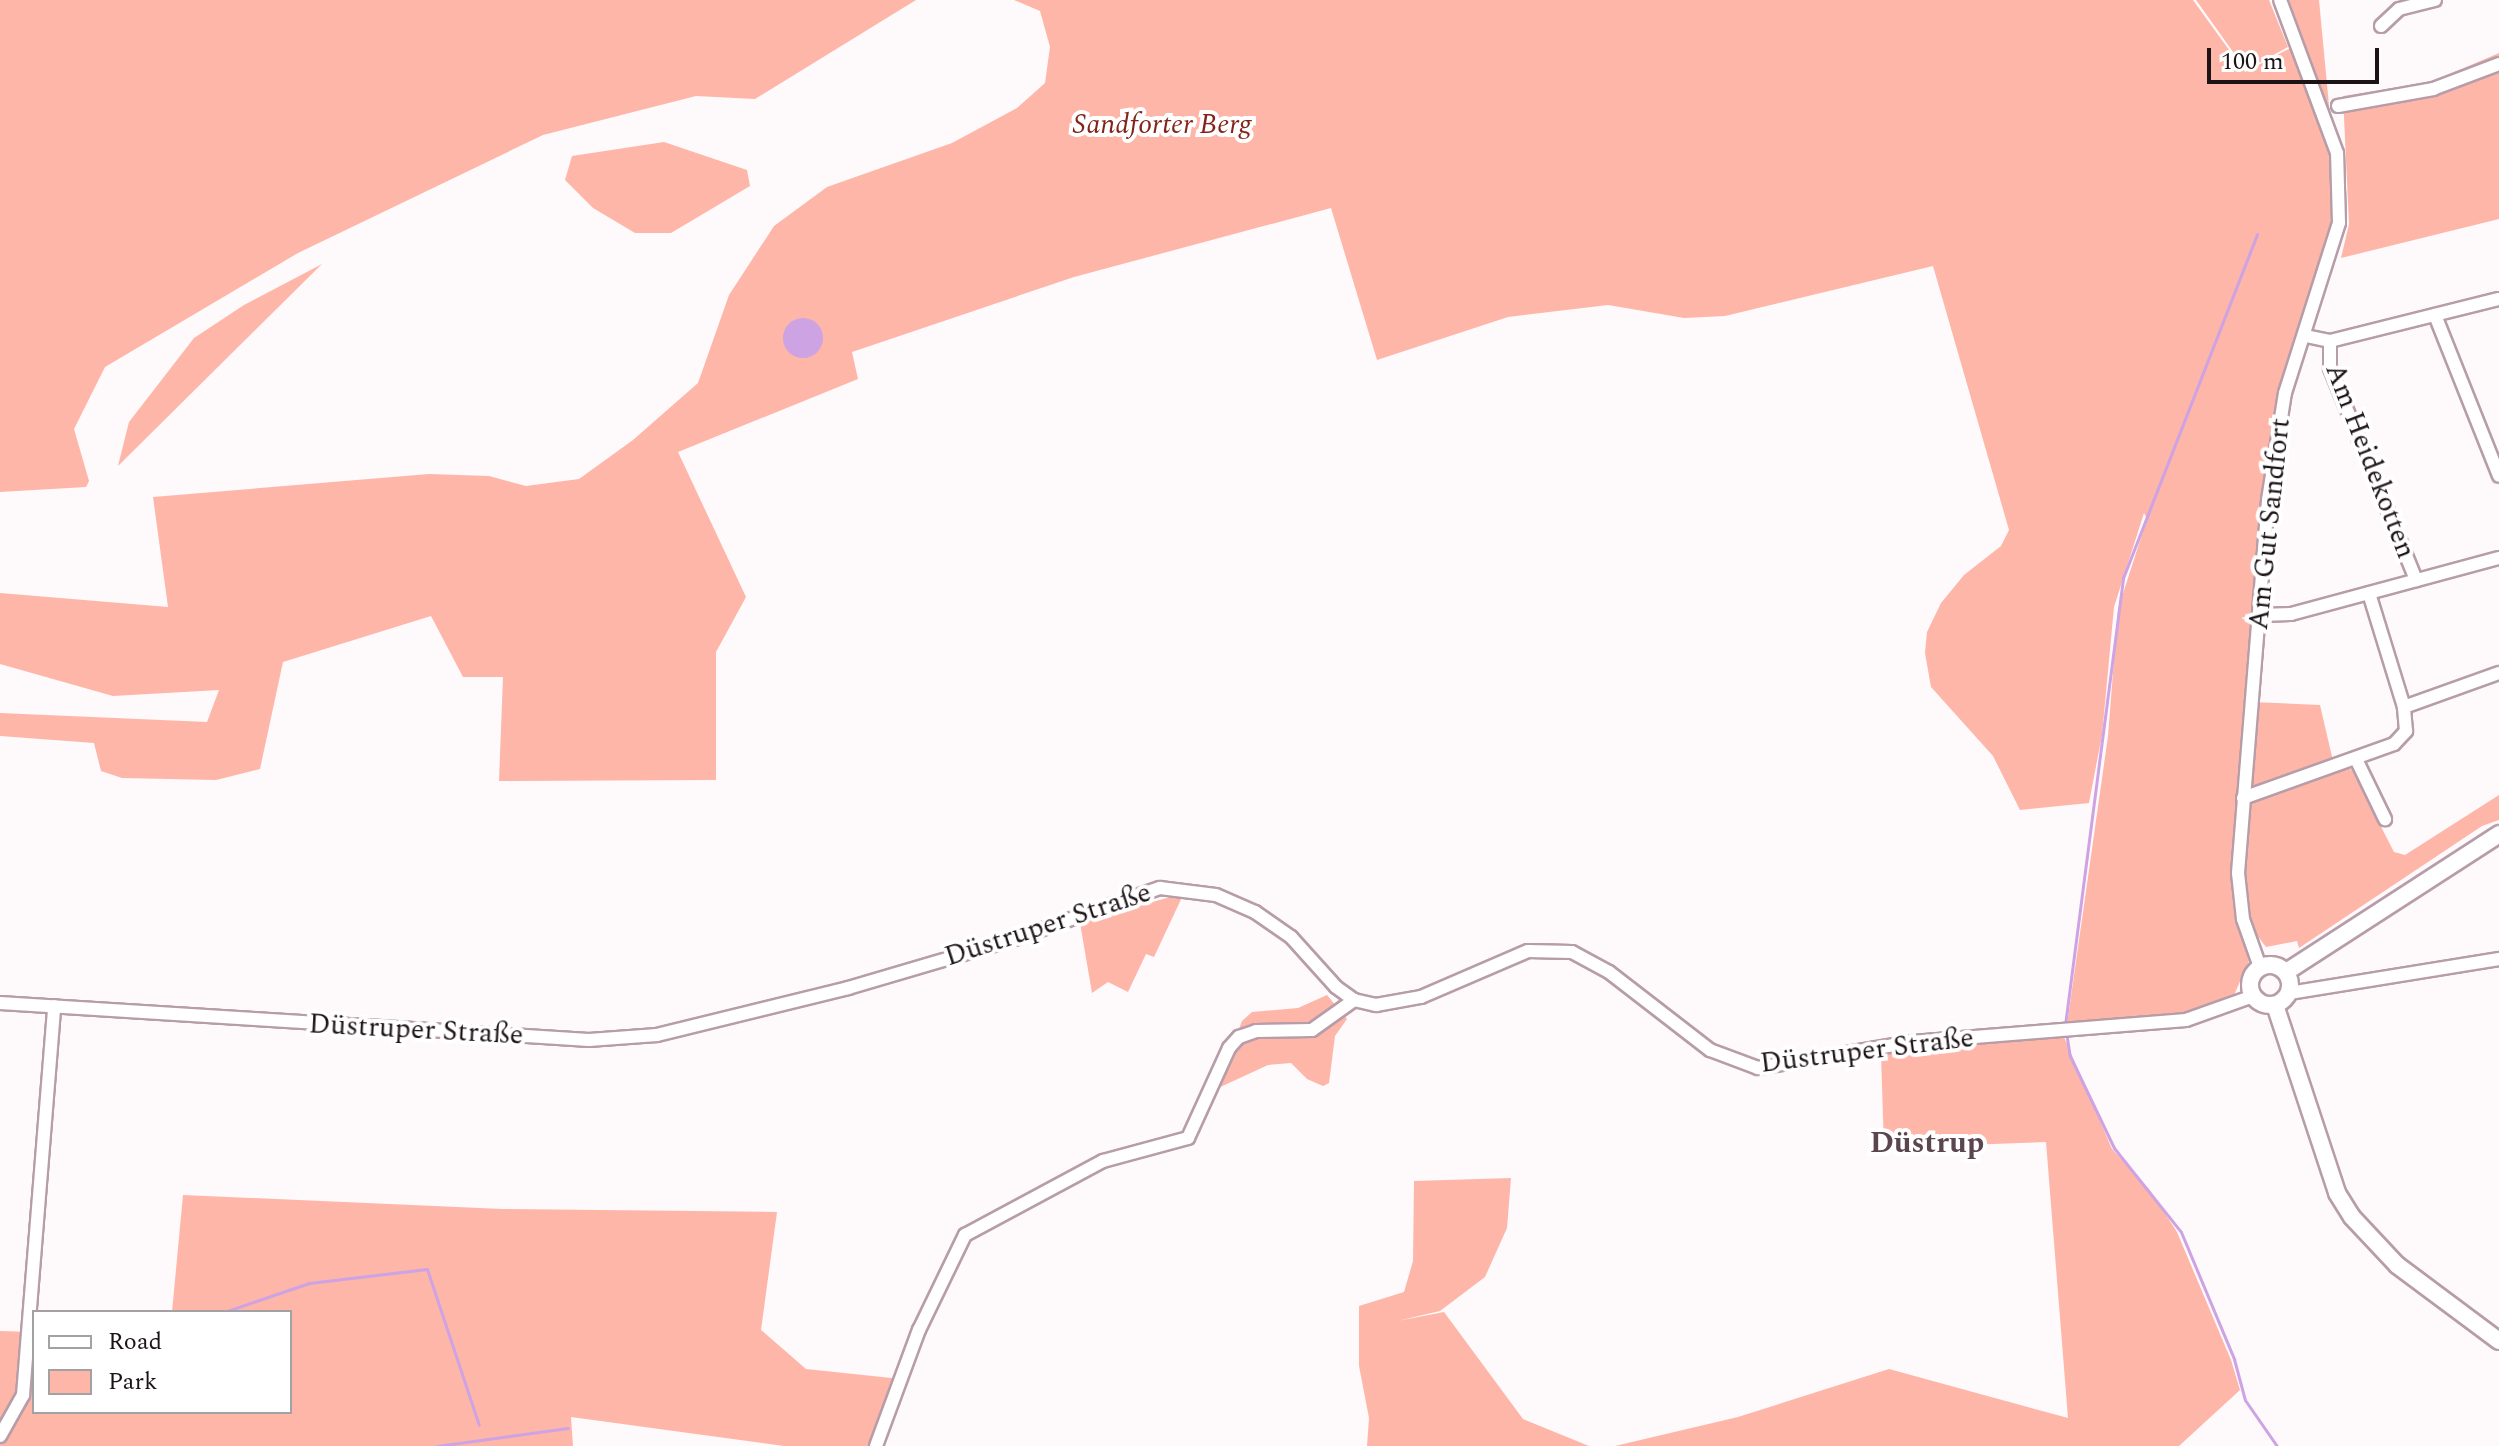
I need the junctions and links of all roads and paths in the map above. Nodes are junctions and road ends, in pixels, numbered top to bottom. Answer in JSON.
{"nodes":[{"id":1,"x":2280,"y":0,"type":"edge"},
{"id":2,"x":2435,"y":0,"type":"edge"},
{"id":3,"x":2381,"y":26,"type":"dead end"},
{"id":4,"x":2499,"y":64,"type":"edge"},
{"id":5,"x":2338,"y":106,"type":"dead end"},
{"id":6,"x":2499,"y":299,"type":"edge"},
{"id":7,"x":2435,"y":315,"type":"junction"},
{"id":8,"x":2306,"y":336,"type":"junction"},
{"id":9,"x":2330,"y":341,"type":"junction"},
{"id":10,"x":2499,"y":476,"type":"edge"},
{"id":11,"x":2499,"y":558,"type":"edge"},
{"id":12,"x":2416,"y":580,"type":"junction"},
{"id":13,"x":2369,"y":593,"type":"junction"},
{"id":14,"x":2260,"y":615,"type":"junction"},
{"id":15,"x":2499,"y":673,"type":"edge"},
{"id":16,"x":2404,"y":707,"type":"junction"},
{"id":17,"x":2356,"y":759,"type":"junction"},
{"id":18,"x":2243,"y":798,"type":"junction"},
{"id":19,"x":2385,"y":819,"type":"dead end"},
{"id":20,"x":2499,"y":834,"type":"edge"},
{"id":21,"x":2499,"y":959,"type":"edge"},
{"id":22,"x":2260,"y":967,"type":"junction"},
{"id":23,"x":2286,"y":972,"type":"junction"},
{"id":24,"x":2289,"y":993,"type":"junction"},
{"id":25,"x":2253,"y":996,"type":"junction"},
{"id":26,"x":1354,"y":1000,"type":"junction"},
{"id":27,"x":0,"y":1003,"type":"edge"},
{"id":28,"x":2275,"y":1005,"type":"junction"},
{"id":29,"x":54,"y":1006,"type":"junction"},
{"id":30,"x":2499,"y":1341,"type":"edge"},
{"id":31,"x":0,"y":1436,"type":"edge"},
{"id":32,"x":876,"y":1446,"type":"edge"}],
"edges":[{"from":1,"to":8,"type":"street","name":"Am Gut Sandfort"},
{"from":2,"to":3,"type":"street"},
{"from":4,"to":5,"type":"street"},
{"from":6,"to":7,"type":"street"},
{"from":7,"to":9,"type":"street"},
{"from":7,"to":10,"type":"street"},
{"from":8,"to":9,"type":"street"},
{"from":8,"to":14,"type":"street","name":"Am Gut Sandfort"},
{"from":9,"to":12,"type":"street","name":"Am Heidekotten"},
{"from":11,"to":12,"type":"street","name":"Am Heidekotten"},
{"from":12,"to":13,"type":"street","name":"Am Heidekotten"},
{"from":13,"to":14,"type":"street","name":"Am Heidekotten"},
{"from":13,"to":16,"type":"street","name":"Am Heidekotten"},
{"from":14,"to":18,"type":"street","name":"Am Gut Sandfort"},
{"from":15,"to":16,"type":"street"},
{"from":16,"to":17,"type":"street"},
{"from":17,"to":18,"type":"street"},
{"from":17,"to":19,"type":"street"},
{"from":18,"to":22,"type":"street","name":"Am Gut Sandfort"},
{"from":20,"to":23,"type":"street"},
{"from":21,"to":24,"type":"street"},
{"from":22,"to":23,"type":"street"},
{"from":22,"to":25,"type":"street"},
{"from":23,"to":24,"type":"street"},
{"from":24,"to":28,"type":"street"},
{"from":25,"to":26,"type":"street","name":"Düstruper Straße"},
{"from":25,"to":28,"type":"street"},
{"from":26,"to":29,"type":"street","name":"Düstruper Straße"},
{"from":26,"to":32,"type":"street"},
{"from":27,"to":29,"type":"street","name":"Düstruper Straße"},
{"from":28,"to":30,"type":"street"},
{"from":29,"to":31,"type":"street"}]}
